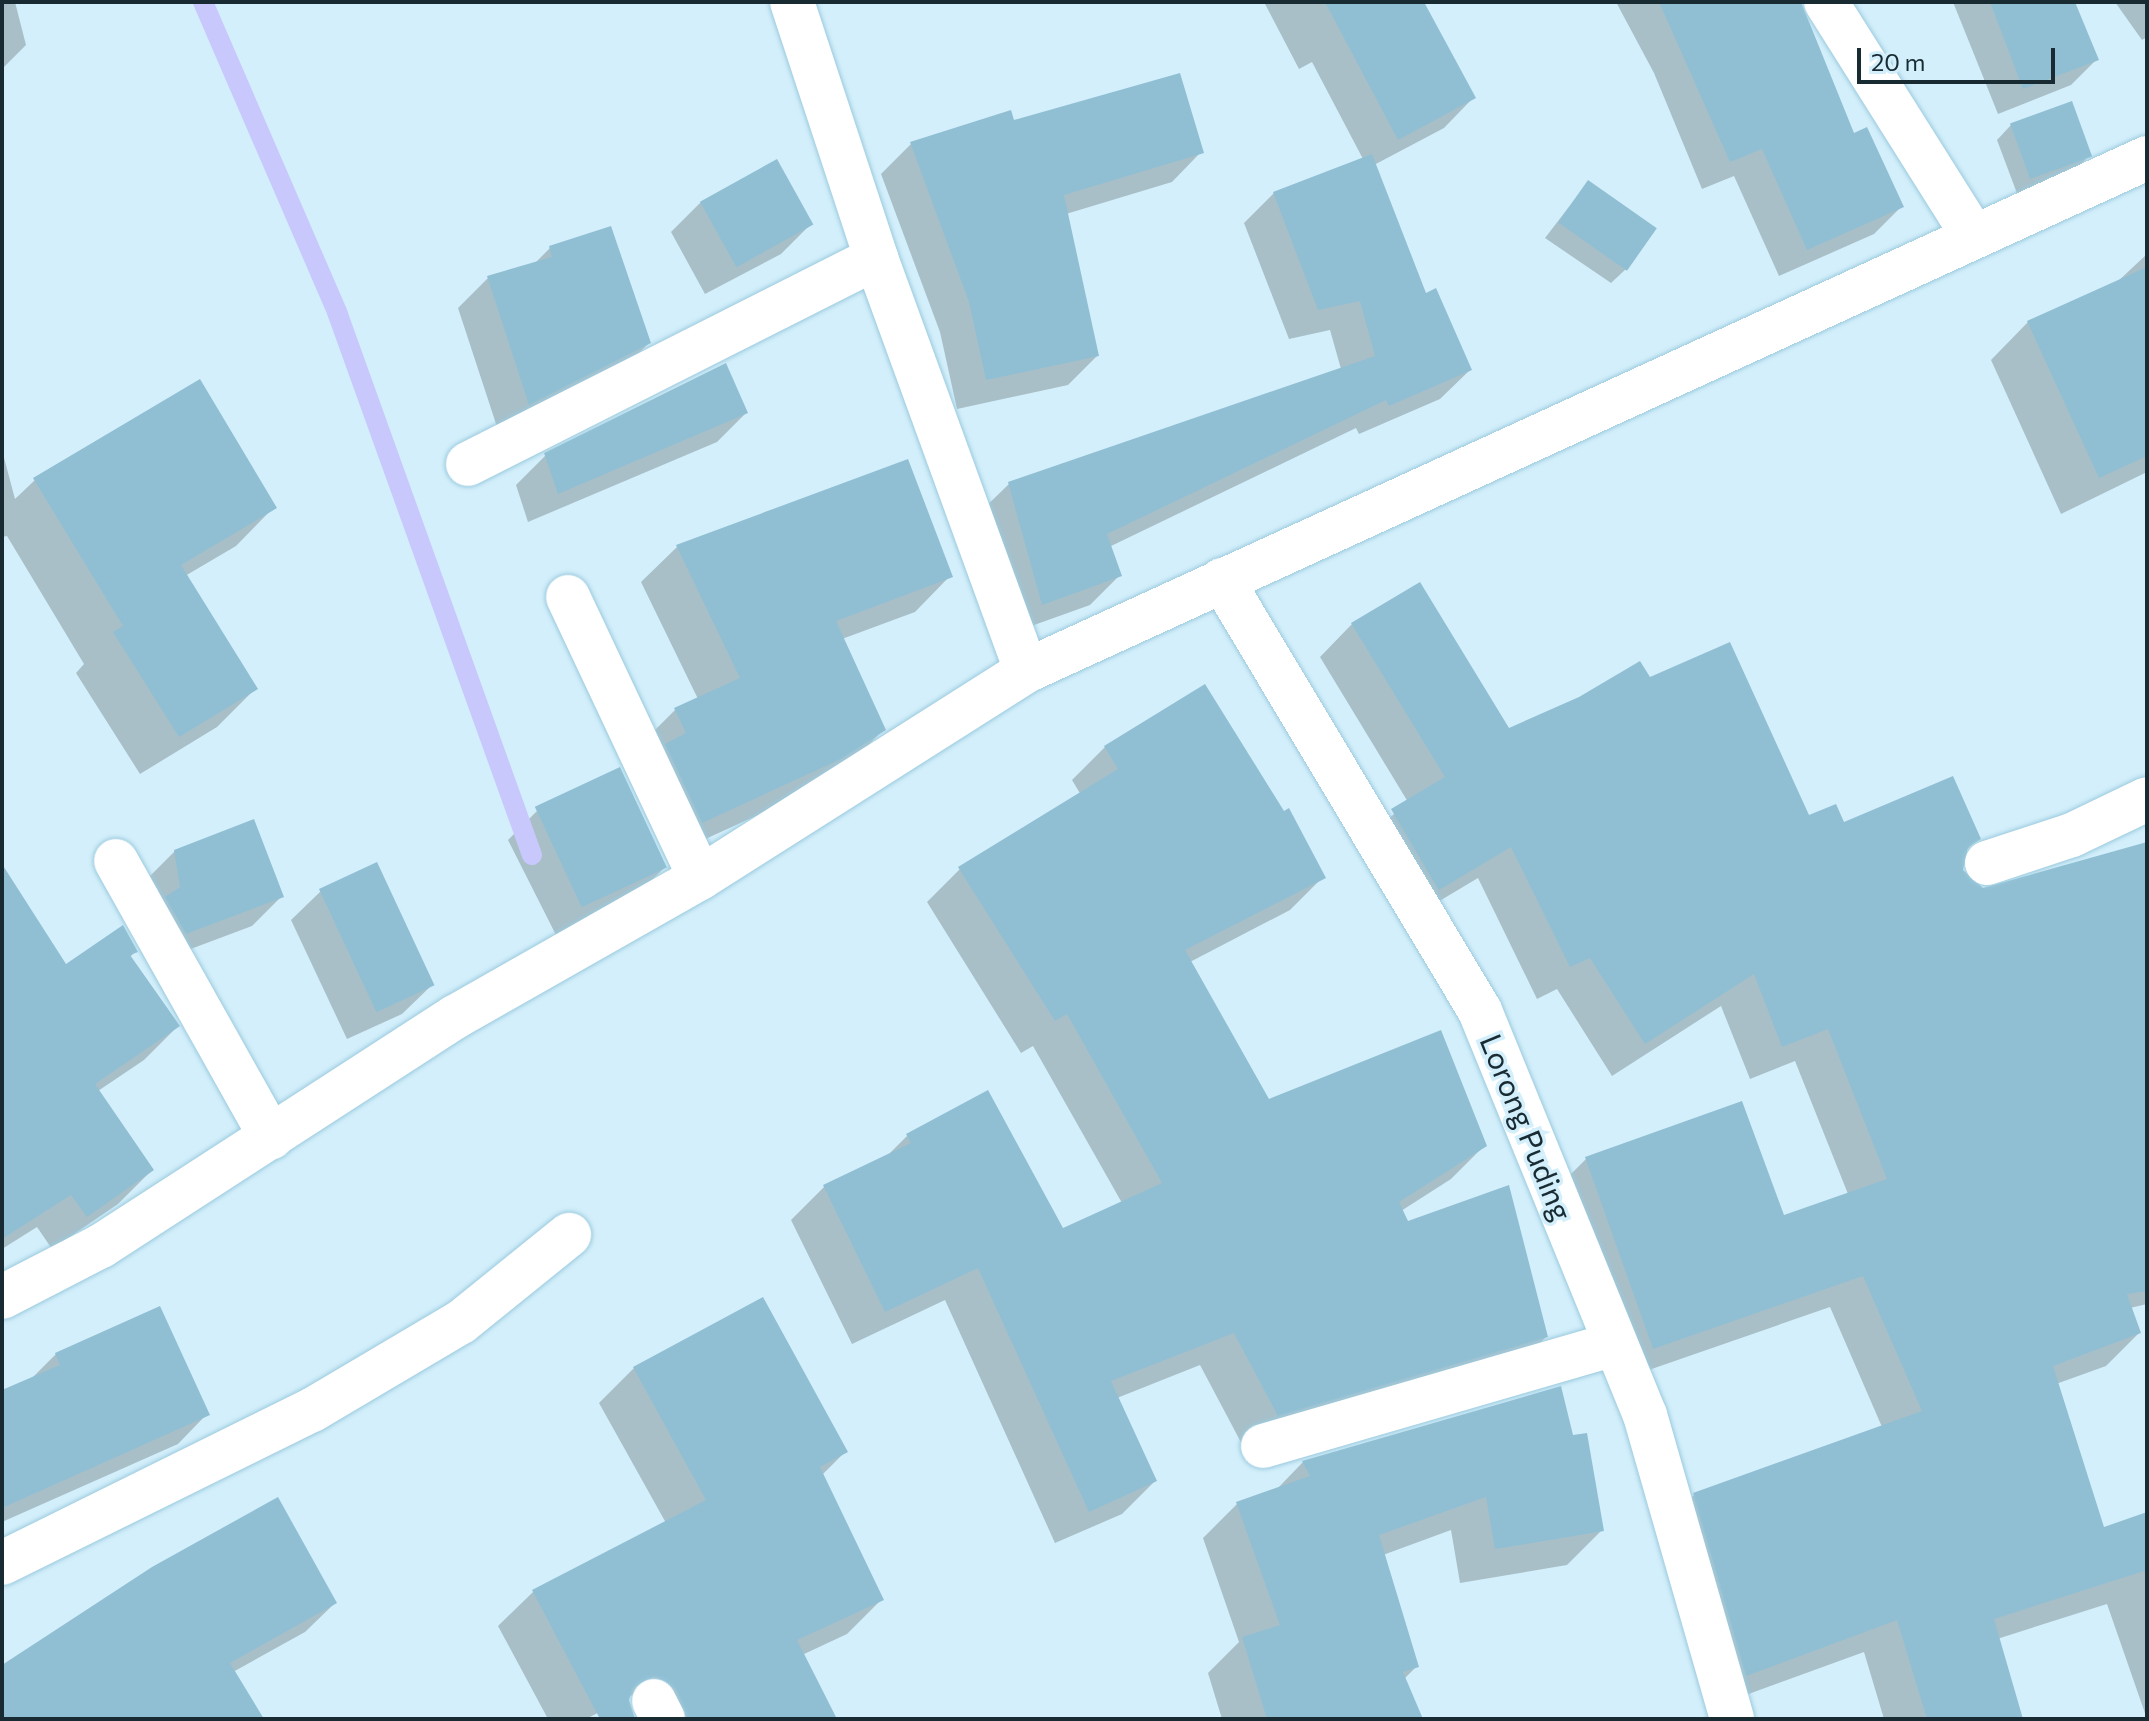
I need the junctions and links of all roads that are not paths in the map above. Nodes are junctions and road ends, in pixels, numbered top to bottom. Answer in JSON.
{"nodes":[{"id":1,"x":792,"y":2,"type":"edge"},
{"id":2,"x":1826,"y":2,"type":"edge"},
{"id":3,"x":2147,"y":158,"type":"edge"},
{"id":4,"x":1973,"y":235,"type":"junction"},
{"id":5,"x":876,"y":258,"type":"junction"},
{"id":6,"x":468,"y":464,"type":"dead end"},
{"id":7,"x":1222,"y":580,"type":"junction"},
{"id":8,"x":568,"y":597,"type":"dead end"},
{"id":9,"x":1026,"y":671,"type":"junction"},
{"id":10,"x":2147,"y":799,"type":"edge"},
{"id":11,"x":116,"y":861,"type":"dead end"},
{"id":12,"x":1987,"y":863,"type":"dead end"},
{"id":13,"x":700,"y":878,"type":"junction"},
{"id":14,"x":271,"y":1137,"type":"junction"},
{"id":15,"x":569,"y":1235,"type":"dead end"},
{"id":16,"x":2,"y":1297,"type":"edge"},
{"id":17,"x":1615,"y":1344,"type":"junction"},
{"id":18,"x":1263,"y":1446,"type":"dead end"},
{"id":19,"x":2,"y":1563,"type":"edge"},
{"id":20,"x":1732,"y":1719,"type":"edge"}],
"edges":[{"from":1,"to":5,"type":"street"},
{"from":2,"to":4,"type":"street"},
{"from":3,"to":4,"type":"street"},
{"from":4,"to":7,"type":"street"},
{"from":5,"to":6,"type":"street"},
{"from":5,"to":9,"type":"street"},
{"from":7,"to":9,"type":"street"},
{"from":7,"to":17,"type":"street","name":"Lorong Puding"},
{"from":8,"to":13,"type":"street"},
{"from":9,"to":13,"type":"street"},
{"from":10,"to":12,"type":"street"},
{"from":11,"to":14,"type":"street"},
{"from":13,"to":14,"type":"street"},
{"from":14,"to":16,"type":"street"},
{"from":15,"to":19,"type":"street"},
{"from":17,"to":18,"type":"street"},
{"from":17,"to":20,"type":"street","name":"Lorong Puding"}]}
